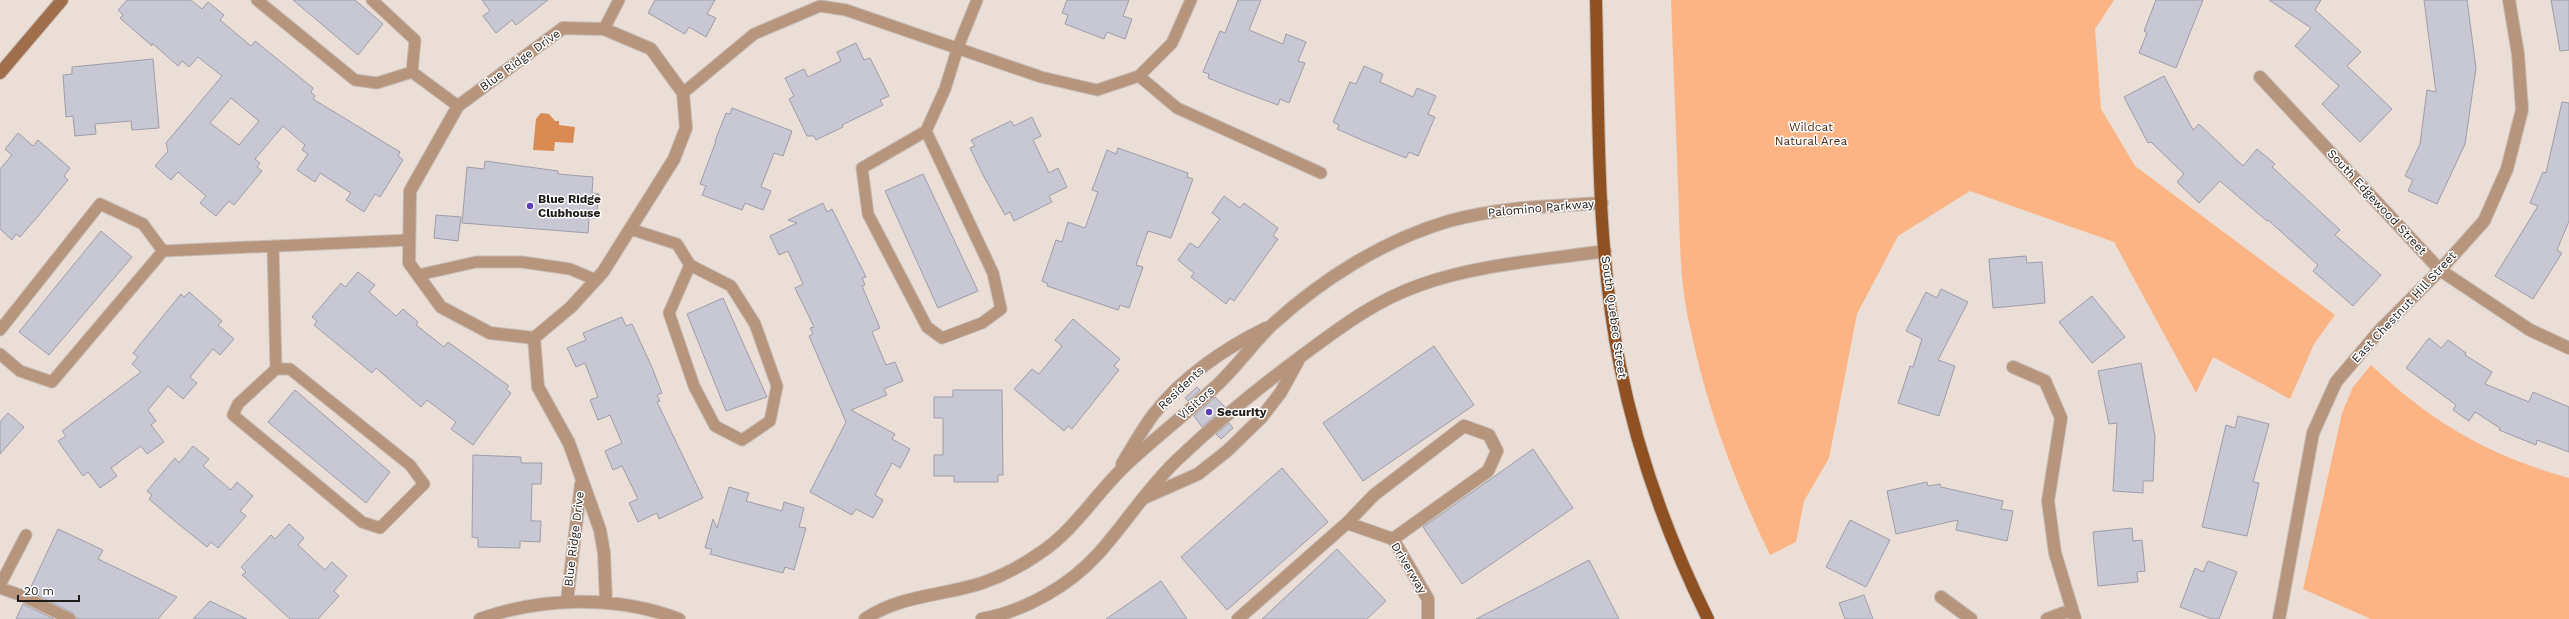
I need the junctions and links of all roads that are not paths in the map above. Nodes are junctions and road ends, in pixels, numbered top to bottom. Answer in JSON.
{"nodes":[{"id":1,"x":62,"y":0,"type":"edge"},
{"id":2,"x":257,"y":0,"type":"edge"},
{"id":3,"x":372,"y":0,"type":"edge"},
{"id":4,"x":620,"y":0,"type":"edge"},
{"id":5,"x":977,"y":0,"type":"edge"},
{"id":6,"x":1191,"y":0,"type":"edge"},
{"id":7,"x":1596,"y":0,"type":"edge"},
{"id":8,"x":2509,"y":0,"type":"edge"},
{"id":9,"x":604,"y":29,"type":"junction"},
{"id":10,"x":958,"y":47,"type":"junction"},
{"id":11,"x":412,"y":72,"type":"junction"},
{"id":12,"x":0,"y":73,"type":"edge"},
{"id":13,"x":1139,"y":76,"type":"junction"},
{"id":14,"x":2260,"y":76,"type":"dead end"},
{"id":15,"x":683,"y":92,"type":"junction"},
{"id":16,"x":458,"y":106,"type":"junction"},
{"id":17,"x":926,"y":131,"type":"junction"},
{"id":18,"x":1321,"y":173,"type":"dead end"},
{"id":19,"x":1602,"y":203,"type":"junction"},
{"id":20,"x":630,"y":229,"type":"junction"},
{"id":21,"x":409,"y":240,"type":"junction"},
{"id":22,"x":273,"y":246,"type":"junction"},
{"id":23,"x":163,"y":251,"type":"junction"},
{"id":24,"x":1605,"y":251,"type":"junction"},
{"id":25,"x":690,"y":265,"type":"junction"},
{"id":26,"x":2440,"y":270,"type":"junction"},
{"id":27,"x":418,"y":275,"type":"junction"},
{"id":28,"x":596,"y":280,"type":"junction"},
{"id":29,"x":1271,"y":326,"type":"junction"},
{"id":30,"x":0,"y":330,"type":"edge"},
{"id":31,"x":534,"y":338,"type":"junction"},
{"id":32,"x":2569,"y":348,"type":"edge"},
{"id":33,"x":0,"y":354,"type":"edge"},
{"id":34,"x":1300,"y":358,"type":"junction"},
{"id":35,"x":2013,"y":367,"type":"dead end"},
{"id":36,"x":276,"y":369,"type":"junction"},
{"id":37,"x":1116,"y":476,"type":"junction"},
{"id":38,"x":581,"y":477,"type":"junction"},
{"id":39,"x":1143,"y":499,"type":"junction"},
{"id":40,"x":1347,"y":523,"type":"junction"},
{"id":41,"x":26,"y":535,"type":"dead end"},
{"id":42,"x":1393,"y":539,"type":"junction"},
{"id":43,"x":0,"y":585,"type":"edge"},
{"id":44,"x":0,"y":588,"type":"edge"},
{"id":45,"x":1942,"y":597,"type":"dead end"},
{"id":46,"x":567,"y":602,"type":"junction"},
{"id":47,"x":606,"y":602,"type":"junction"},
{"id":48,"x":2073,"y":614,"type":"edge"},
{"id":49,"x":70,"y":619,"type":"edge"},
{"id":50,"x":480,"y":619,"type":"edge"},
{"id":51,"x":679,"y":619,"type":"edge"},
{"id":52,"x":865,"y":619,"type":"edge"},
{"id":53,"x":982,"y":619,"type":"edge"},
{"id":54,"x":1238,"y":619,"type":"edge"},
{"id":55,"x":1428,"y":619,"type":"edge"},
{"id":56,"x":1708,"y":619,"type":"edge"},
{"id":57,"x":1971,"y":619,"type":"edge"},
{"id":58,"x":2047,"y":619,"type":"edge"},
{"id":59,"x":2279,"y":619,"type":"edge"}],
"edges":[{"from":1,"to":12,"type":"street"},
{"from":2,"to":11,"type":"lane"},
{"from":3,"to":11,"type":"lane"},
{"from":4,"to":9,"type":"lane"},
{"from":5,"to":10,"type":"lane"},
{"from":6,"to":13,"type":"lane"},
{"from":7,"to":19,"type":"main road","name":"South Quebec Street"},
{"from":8,"to":26,"type":"street","name":"East Chestnut Hill Street"},
{"from":9,"to":15,"type":"street","name":"Blue Ridge Drive"},
{"from":9,"to":16,"type":"street","name":"Blue Ridge Drive"},
{"from":10,"to":13,"type":"lane"},
{"from":10,"to":15,"type":"lane"},
{"from":10,"to":17,"type":"lane"},
{"from":11,"to":16,"type":"lane"},
{"from":13,"to":18,"type":"lane"},
{"from":14,"to":26,"type":"street","name":"South Edgewood Street"},
{"from":15,"to":20,"type":"street"},
{"from":16,"to":21,"type":"street","name":"Blue Ridge Drive"},
{"from":17,"to":17,"type":"lane"},
{"from":19,"to":24,"type":"main road","name":"South Quebec Street"},
{"from":19,"to":29,"type":"street","name":"Palomino Parkway"},
{"from":20,"to":25,"type":"lane"},
{"from":20,"to":28,"type":"street"},
{"from":21,"to":22,"type":"lane"},
{"from":21,"to":27,"type":"street","name":"Blue Ridge Drive"},
{"from":22,"to":23,"type":"lane"},
{"from":22,"to":36,"type":"lane"},
{"from":23,"to":30,"type":"lane"},
{"from":23,"to":33,"type":"lane"},
{"from":24,"to":34,"type":"street"},
{"from":24,"to":56,"type":"main road","name":"South Quebec Street"},
{"from":25,"to":25,"type":"lane"},
{"from":26,"to":32,"type":"street","name":"South Edgewood Street"},
{"from":26,"to":59,"type":"street","name":"East Chestnut Hill Street"},
{"from":27,"to":28,"type":"lane"},
{"from":27,"to":31,"type":"street","name":"Blue Ridge Drive"},
{"from":28,"to":31,"type":"street"},
{"from":29,"to":37,"type":"street","name":"Visitors"},
{"from":29,"to":37,"type":"street","name":"Residents"},
{"from":31,"to":38,"type":"street","name":"Blue Ridge Drive"},
{"from":34,"to":39,"type":"street"},
{"from":34,"to":39,"type":"street"},
{"from":35,"to":48,"type":"street"},
{"from":36,"to":36,"type":"lane"},
{"from":37,"to":52,"type":"street"},
{"from":38,"to":46,"type":"street","name":"Blue Ridge Drive"},
{"from":38,"to":47,"type":"street","name":"Blue Ridge Drive"},
{"from":39,"to":53,"type":"street"},
{"from":40,"to":42,"type":"street","name":"Driverway"},
{"from":40,"to":42,"type":"street"},
{"from":40,"to":54,"type":"street"},
{"from":41,"to":43,"type":"lane"},
{"from":42,"to":55,"type":"street","name":"Driverway"},
{"from":44,"to":49,"type":"lane"},
{"from":45,"to":57,"type":"street"},
{"from":46,"to":47,"type":"street"},
{"from":46,"to":50,"type":"street"},
{"from":47,"to":51,"type":"street"},
{"from":48,"to":58,"type":"street"}]}
